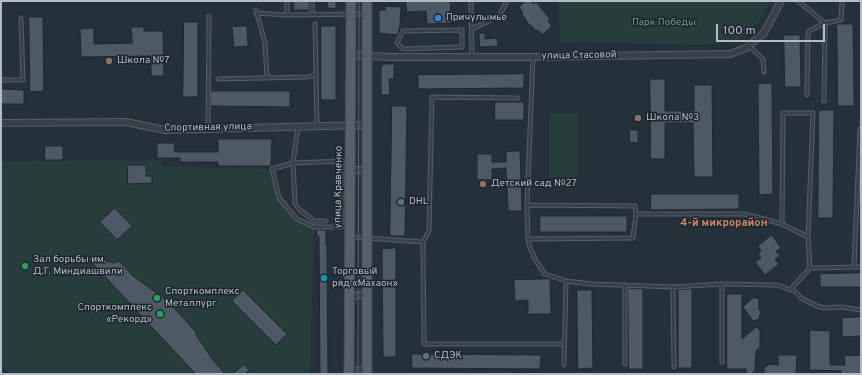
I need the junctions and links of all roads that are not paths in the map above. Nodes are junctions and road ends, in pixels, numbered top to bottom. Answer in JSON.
{"nodes":[{"id":1,"x":287,"y":1,"type":"edge"},
{"id":2,"x":312,"y":1,"type":"edge"},
{"id":3,"x":351,"y":1,"type":"edge"},
{"id":4,"x":367,"y":1,"type":"edge"},
{"id":5,"x":471,"y":1,"type":"edge"},
{"id":6,"x":507,"y":1,"type":"edge"},
{"id":7,"x":781,"y":1,"type":"edge"},
{"id":8,"x":798,"y":1,"type":"edge"},
{"id":9,"x":842,"y":1,"type":"edge"},
{"id":10,"x":351,"y":14,"type":"junction"},
{"id":11,"x":367,"y":14,"type":"junction"},
{"id":12,"x":287,"y":15,"type":"junction"},
{"id":13,"x":312,"y":15,"type":"junction"},
{"id":14,"x":209,"y":16,"type":"dead end"},
{"id":15,"x":21,"y":18,"type":"dead end"},
{"id":16,"x":825,"y":23,"type":"junction"},
{"id":17,"x":315,"y":24,"type":"dead end"},
{"id":18,"x":472,"y":29,"type":"junction"},
{"id":19,"x":748,"y":46,"type":"junction"},
{"id":20,"x":403,"y":49,"type":"joint"},
{"id":21,"x":351,"y":55,"type":"junction"},
{"id":22,"x":367,"y":56,"type":"junction"},
{"id":23,"x":472,"y":56,"type":"junction"},
{"id":24,"x":533,"y":57,"type":"junction"},
{"id":25,"x":764,"y":72,"type":"dead end"},
{"id":26,"x":316,"y":74,"type":"junction"},
{"id":27,"x":267,"y":78,"type":"junction"},
{"id":28,"x":218,"y":79,"type":"dead end"},
{"id":29,"x":1,"y":80,"type":"edge"},
{"id":30,"x":807,"y":95,"type":"dead end"},
{"id":31,"x":518,"y":98,"type":"dead end"},
{"id":32,"x":824,"y":101,"type":"dead end"},
{"id":33,"x":1,"y":123,"type":"edge"},
{"id":34,"x":351,"y":125,"type":"junction"},
{"id":35,"x":367,"y":125,"type":"junction"},
{"id":36,"x":298,"y":126,"type":"junction"},
{"id":37,"x":317,"y":126,"type":"junction"},
{"id":38,"x":208,"y":128,"type":"junction"},
{"id":39,"x":860,"y":129,"type":"dead end"},
{"id":40,"x":293,"y":163,"type":"junction"},
{"id":41,"x":350,"y":170,"type":"junction"},
{"id":42,"x":367,"y":170,"type":"junction"},
{"id":43,"x":526,"y":205,"type":"junction"},
{"id":44,"x":636,"y":214,"type":"junction"},
{"id":45,"x":326,"y":221,"type":"dead end"},
{"id":46,"x":782,"y":224,"type":"junction"},
{"id":47,"x":350,"y":237,"type":"junction"},
{"id":48,"x":367,"y":237,"type":"junction"},
{"id":49,"x":808,"y":237,"type":"junction"},
{"id":50,"x":528,"y":239,"type":"junction"},
{"id":51,"x":423,"y":242,"type":"junction"},
{"id":52,"x":854,"y":267,"type":"junction"},
{"id":53,"x":861,"y":267,"type":"edge"},
{"id":54,"x":810,"y":268,"type":"junction"},
{"id":55,"x":566,"y":281,"type":"junction"},
{"id":56,"x":722,"y":284,"type":"junction"},
{"id":57,"x":625,"y":285,"type":"junction"},
{"id":58,"x":673,"y":287,"type":"junction"},
{"id":59,"x":790,"y":290,"type":"junction"},
{"id":60,"x":367,"y":295,"type":"junction"},
{"id":61,"x":350,"y":296,"type":"junction"},
{"id":62,"x":861,"y":310,"type":"edge"},
{"id":63,"x":564,"y":344,"type":"junction"},
{"id":64,"x":722,"y":362,"type":"dead end"},
{"id":65,"x":624,"y":364,"type":"dead end"},
{"id":66,"x":564,"y":365,"type":"dead end"},
{"id":67,"x":674,"y":367,"type":"dead end"},
{"id":68,"x":349,"y":372,"type":"edge"},
{"id":69,"x":367,"y":372,"type":"edge"}],
"edges":[{"from":1,"to":12,"type":"lane"},
{"from":2,"to":13,"type":"lane"},
{"from":3,"to":10,"type":"main road","name":"улица Кравченко"},
{"from":4,"to":11,"type":"main road"},
{"from":5,"to":18,"type":"lane"},
{"from":6,"to":18,"type":"lane"},
{"from":7,"to":19,"type":"street","name":"улица Стасовой"},
{"from":8,"to":16,"type":"lane"},
{"from":9,"to":16,"type":"lane"},
{"from":10,"to":11,"type":"lane"},
{"from":10,"to":13,"type":"lane"},
{"from":10,"to":21,"type":"main road","name":"улица Кравченко"},
{"from":11,"to":22,"type":"main road"},
{"from":12,"to":13,"type":"lane"},
{"from":12,"to":27,"type":"lane"},
{"from":14,"to":38,"type":"lane"},
{"from":15,"to":29,"type":"lane"},
{"from":16,"to":30,"type":"lane"},
{"from":16,"to":32,"type":"lane"},
{"from":17,"to":26,"type":"lane"},
{"from":18,"to":23,"type":"lane"},
{"from":19,"to":24,"type":"street","name":"улица Стасовой"},
{"from":19,"to":25,"type":"lane"},
{"from":20,"to":20,"type":"lane"},
{"from":21,"to":22,"type":"street","name":"улица Стасовой"},
{"from":21,"to":34,"type":"main road","name":"улица Кравченко"},
{"from":22,"to":23,"type":"street","name":"улица Стасовой"},
{"from":22,"to":35,"type":"main road"},
{"from":23,"to":24,"type":"street","name":"улица Стасовой"},
{"from":24,"to":43,"type":"lane"},
{"from":26,"to":27,"type":"lane"},
{"from":26,"to":37,"type":"lane"},
{"from":27,"to":28,"type":"lane"},
{"from":31,"to":51,"type":"lane"},
{"from":33,"to":38,"type":"street","name":"Спортивная улица"},
{"from":34,"to":35,"type":"street","name":"Спортивная улица"},
{"from":34,"to":37,"type":"street","name":"Спортивная улица"},
{"from":34,"to":41,"type":"main road","name":"улица Кравченко"},
{"from":35,"to":42,"type":"main road"},
{"from":36,"to":37,"type":"street","name":"Спортивная улица"},
{"from":36,"to":38,"type":"street","name":"Спортивная улица"},
{"from":36,"to":40,"type":"lane"},
{"from":39,"to":52,"type":"lane"},
{"from":40,"to":40,"type":"lane"},
{"from":40,"to":45,"type":"lane"},
{"from":41,"to":42,"type":"street"},
{"from":41,"to":47,"type":"main road","name":"улица Кравченко"},
{"from":42,"to":48,"type":"main road"},
{"from":43,"to":44,"type":"lane"},
{"from":43,"to":50,"type":"lane"},
{"from":44,"to":46,"type":"lane"},
{"from":44,"to":50,"type":"lane"},
{"from":46,"to":49,"type":"lane"},
{"from":46,"to":49,"type":"lane"},
{"from":47,"to":48,"type":"lane"},
{"from":47,"to":61,"type":"main road","name":"улица Кравченко"},
{"from":48,"to":51,"type":"lane"},
{"from":48,"to":60,"type":"main road"},
{"from":49,"to":54,"type":"lane"},
{"from":50,"to":55,"type":"lane"},
{"from":51,"to":63,"type":"lane"},
{"from":52,"to":53,"type":"lane"},
{"from":52,"to":54,"type":"lane"},
{"from":54,"to":59,"type":"lane"},
{"from":55,"to":57,"type":"lane"},
{"from":55,"to":63,"type":"lane"},
{"from":56,"to":58,"type":"lane"},
{"from":56,"to":59,"type":"lane"},
{"from":56,"to":64,"type":"lane"},
{"from":57,"to":58,"type":"lane"},
{"from":57,"to":65,"type":"lane"},
{"from":58,"to":67,"type":"lane"},
{"from":59,"to":62,"type":"lane"},
{"from":60,"to":61,"type":"street"},
{"from":60,"to":69,"type":"main road"},
{"from":61,"to":68,"type":"main road","name":"улица Кравченко"},
{"from":63,"to":66,"type":"lane"},
{"from":68,"to":69,"type":"street"}]}
